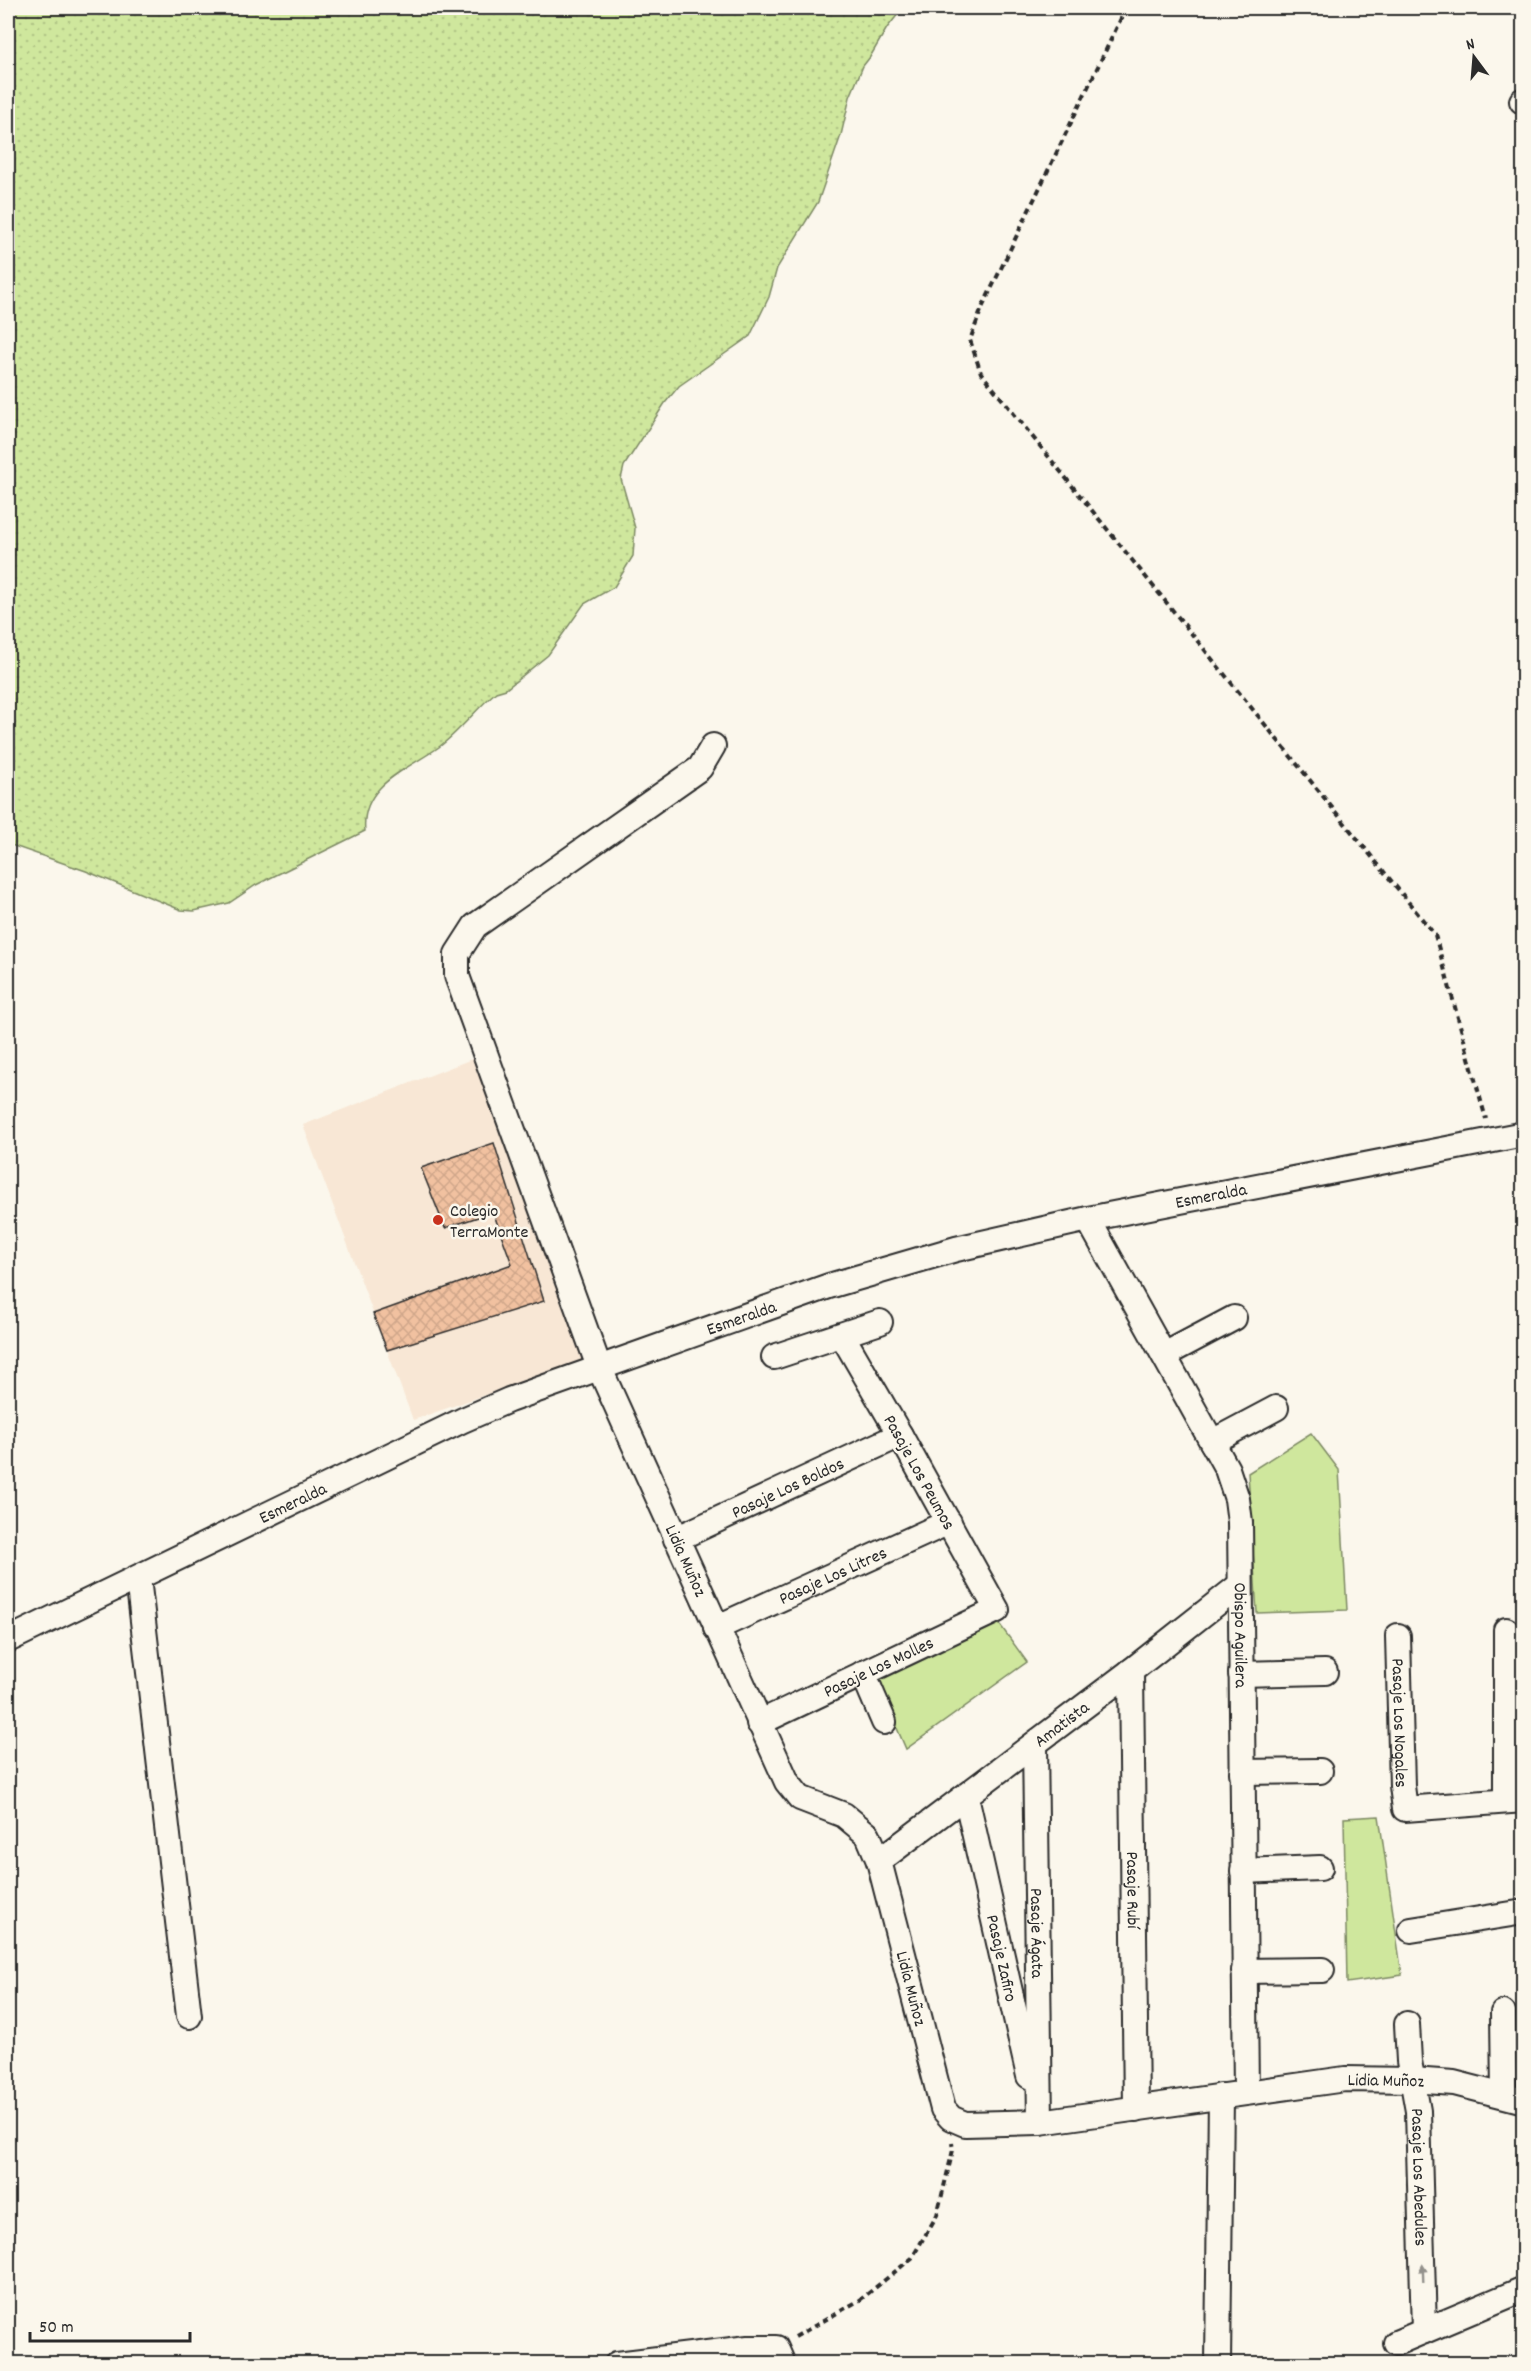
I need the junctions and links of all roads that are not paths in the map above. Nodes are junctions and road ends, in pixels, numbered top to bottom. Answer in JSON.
{"nodes":[{"id":1,"x":713,"y":746,"type":"dead end"},
{"id":2,"x":1524,"y":1134,"type":"edge"},
{"id":3,"x":1088,"y":1218,"type":"junction"},
{"id":4,"x":1234,"y":1318,"type":"dead end"},
{"id":5,"x":880,"y":1322,"type":"dead end"},
{"id":6,"x":842,"y":1335,"type":"junction"},
{"id":7,"x":1164,"y":1356,"type":"junction"},
{"id":8,"x":774,"y":1357,"type":"dead end"},
{"id":9,"x":599,"y":1367,"type":"junction"},
{"id":10,"x":1276,"y":1408,"type":"dead end"},
{"id":11,"x":900,"y":1435,"type":"junction"},
{"id":12,"x":1212,"y":1442,"type":"junction"},
{"id":13,"x":949,"y":1522,"type":"junction"},
{"id":14,"x":676,"y":1539,"type":"junction"},
{"id":15,"x":138,"y":1578,"type":"junction"},
{"id":16,"x":1240,"y":1585,"type":"junction"},
{"id":17,"x":997,"y":1610,"type":"joint"},
{"id":18,"x":716,"y":1628,"type":"junction"},
{"id":19,"x":1506,"y":1630,"type":"dead end"},
{"id":20,"x":1398,"y":1636,"type":"dead end"},
{"id":21,"x":8,"y":1640,"type":"edge"},
{"id":22,"x":1131,"y":1671,"type":"junction"},
{"id":23,"x":1325,"y":1672,"type":"dead end"},
{"id":24,"x":863,"y":1673,"type":"junction"},
{"id":25,"x":1241,"y":1674,"type":"junction"},
{"id":26,"x":884,"y":1722,"type":"dead end"},
{"id":27,"x":759,"y":1723,"type":"junction"},
{"id":28,"x":1035,"y":1744,"type":"junction"},
{"id":29,"x":1320,"y":1771,"type":"dead end"},
{"id":30,"x":1242,"y":1772,"type":"junction"},
{"id":31,"x":966,"y":1796,"type":"junction"},
{"id":32,"x":1515,"y":1800,"type":"edge"},
{"id":33,"x":879,"y":1861,"type":"junction"},
{"id":34,"x":1320,"y":1868,"type":"dead end"},
{"id":35,"x":1243,"y":1871,"type":"junction"},
{"id":36,"x":1524,"y":1912,"type":"edge"},
{"id":37,"x":1411,"y":1930,"type":"dead end"},
{"id":38,"x":1322,"y":1970,"type":"dead end"},
{"id":39,"x":1244,"y":1971,"type":"junction"},
{"id":40,"x":1503,"y":2013,"type":"dead end"},
{"id":41,"x":189,"y":2016,"type":"dead end"},
{"id":42,"x":1407,"y":2024,"type":"dead end"},
{"id":43,"x":1412,"y":2079,"type":"junction"},
{"id":44,"x":1245,"y":2092,"type":"junction"},
{"id":45,"x":1221,"y":2096,"type":"junction"},
{"id":46,"x":1514,"y":2097,"type":"edge"},
{"id":47,"x":1136,"y":2109,"type":"junction"},
{"id":48,"x":1040,"y":2122,"type":"junction"},
{"id":49,"x":1524,"y":2289,"type":"edge"},
{"id":50,"x":1424,"y":2331,"type":"junction"},
{"id":51,"x":1396,"y":2343,"type":"dead end"},
{"id":52,"x":779,"y":2356,"type":"edge"},
{"id":53,"x":617,"y":2364,"type":"edge"},
{"id":54,"x":1218,"y":2364,"type":"edge"}],
"edges":[{"from":1,"to":9,"type":"street","name":"Lidia Muñoz"},
{"from":2,"to":3,"type":"street","name":"Esmeralda"},
{"from":3,"to":7,"type":"street","name":"Obispo Aguilera"},
{"from":3,"to":9,"type":"street","name":"Esmeralda"},
{"from":4,"to":7,"type":"street"},
{"from":5,"to":6,"type":"street"},
{"from":6,"to":8,"type":"street"},
{"from":6,"to":11,"type":"street","name":"Pasaje Los Peumos"},
{"from":7,"to":12,"type":"street","name":"Obispo Aguilera"},
{"from":9,"to":14,"type":"street","name":"Lidia Muñoz"},
{"from":9,"to":15,"type":"street","name":"Esmeralda"},
{"from":10,"to":12,"type":"street"},
{"from":11,"to":13,"type":"street","name":"Pasaje Los Peumos"},
{"from":11,"to":14,"type":"street","name":"Pasaje Los Boldos"},
{"from":12,"to":16,"type":"street","name":"Obispo Aguilera"},
{"from":13,"to":17,"type":"street","name":"Pasaje Los Peumos"},
{"from":13,"to":18,"type":"street","name":"Pasaje Los Litres"},
{"from":14,"to":18,"type":"street","name":"Lidia Muñoz"},
{"from":15,"to":21,"type":"street","name":"Esmeralda"},
{"from":15,"to":41,"type":"street"},
{"from":16,"to":22,"type":"street","name":"Amatista"},
{"from":16,"to":25,"type":"street","name":"Obispo Aguilera"},
{"from":17,"to":24,"type":"street","name":"Pasaje Los Molles"},
{"from":18,"to":27,"type":"street","name":"Lidia Muñoz"},
{"from":19,"to":32,"type":"street"},
{"from":20,"to":32,"type":"street","name":"Pasaje Los Nogales"},
{"from":22,"to":28,"type":"street","name":"Amatista"},
{"from":22,"to":47,"type":"street","name":"Pasaje Rubí"},
{"from":23,"to":25,"type":"street"},
{"from":24,"to":26,"type":"street"},
{"from":24,"to":27,"type":"street","name":"Pasaje Los Molles"},
{"from":25,"to":30,"type":"street","name":"Obispo Aguilera"},
{"from":27,"to":33,"type":"street","name":"Lidia Muñoz"},
{"from":28,"to":31,"type":"street","name":"Amatista"},
{"from":28,"to":48,"type":"street","name":"Pasaje Ágata"},
{"from":29,"to":30,"type":"street"},
{"from":30,"to":35,"type":"street","name":"Obispo Aguilera"},
{"from":31,"to":33,"type":"street","name":"Amatista"},
{"from":31,"to":48,"type":"street","name":"Pasaje Zafiro"},
{"from":33,"to":48,"type":"street","name":"Lidia Muñoz"},
{"from":34,"to":35,"type":"street"},
{"from":35,"to":39,"type":"street","name":"Obispo Aguilera"},
{"from":36,"to":37,"type":"street"},
{"from":38,"to":39,"type":"street"},
{"from":39,"to":44,"type":"street","name":"Obispo Aguilera"},
{"from":40,"to":46,"type":"street"},
{"from":42,"to":43,"type":"street","name":"Pasaje Los Abedules"},
{"from":43,"to":44,"type":"street","name":"Lidia Muñoz"},
{"from":43,"to":46,"type":"street","name":"Lidia Muñoz"},
{"from":50,"to":43,"type":"street","name":"Pasaje Los Abedules","one_way":true},
{"from":44,"to":45,"type":"street","name":"Lidia Muñoz"},
{"from":45,"to":47,"type":"street","name":"Lidia Muñoz"},
{"from":45,"to":54,"type":"street"},
{"from":47,"to":48,"type":"street","name":"Lidia Muñoz"},
{"from":49,"to":50,"type":"street"},
{"from":50,"to":51,"type":"street"},
{"from":52,"to":53,"type":"street"}]}
